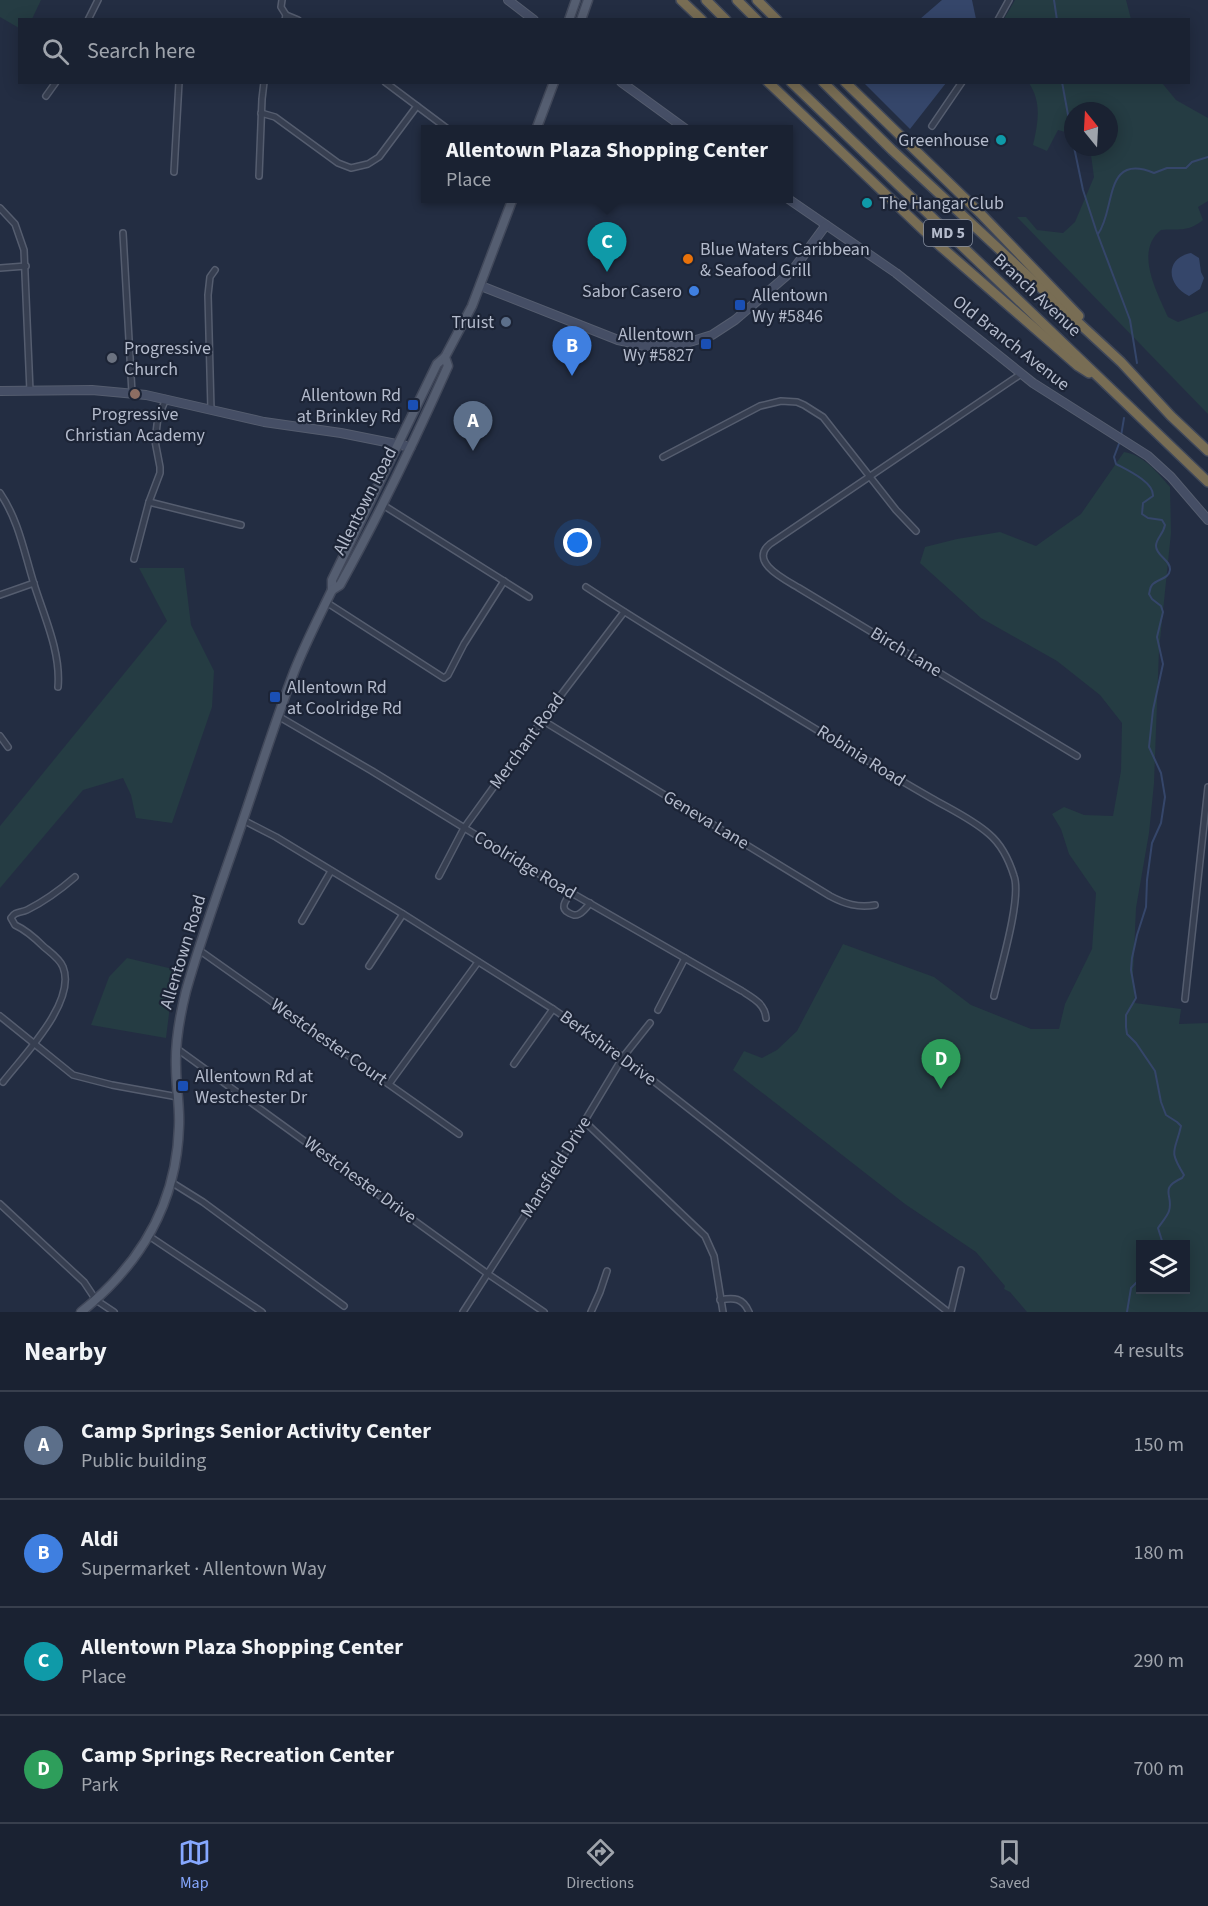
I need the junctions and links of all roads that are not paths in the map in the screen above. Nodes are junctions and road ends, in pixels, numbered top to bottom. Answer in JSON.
{"nodes":[{"id":1,"x":98,"y":0,"type":"edge"},
{"id":2,"x":282,"y":0,"type":"edge"},
{"id":3,"x":508,"y":0,"type":"edge"},
{"id":4,"x":576,"y":0,"type":"edge"},
{"id":5,"x":588,"y":0,"type":"edge"},
{"id":6,"x":681,"y":0,"type":"edge"},
{"id":7,"x":706,"y":0,"type":"edge"},
{"id":8,"x":737,"y":0,"type":"edge"},
{"id":9,"x":757,"y":0,"type":"edge"},
{"id":10,"x":1009,"y":0,"type":"edge"},
{"id":11,"x":285,"y":17,"type":"edge"},
{"id":12,"x":89,"y":18,"type":"edge"},
{"id":13,"x":531,"y":18,"type":"edge"},
{"id":14,"x":570,"y":18,"type":"edge"},
{"id":15,"x":582,"y":18,"type":"edge"},
{"id":16,"x":700,"y":18,"type":"edge"},
{"id":17,"x":724,"y":18,"type":"edge"},
{"id":18,"x":756,"y":18,"type":"edge"},
{"id":19,"x":775,"y":18,"type":"edge"},
{"id":20,"x":999,"y":18,"type":"edge"},
{"id":21,"x":55,"y":84,"type":"edge"},
{"id":22,"x":180,"y":84,"type":"edge"},
{"id":23,"x":264,"y":84,"type":"edge"},
{"id":24,"x":388,"y":84,"type":"edge"},
{"id":25,"x":553,"y":84,"type":"edge"},
{"id":26,"x":624,"y":84,"type":"edge"},
{"id":27,"x":770,"y":84,"type":"edge"},
{"id":28,"x":793,"y":84,"type":"edge"},
{"id":29,"x":825,"y":84,"type":"edge"},
{"id":30,"x":847,"y":84,"type":"edge"},
{"id":31,"x":961,"y":84,"type":"edge"},
{"id":32,"x":46,"y":96,"type":"dead end"},
{"id":33,"x":417,"y":106,"type":"junction"},
{"id":34,"x":261,"y":113,"type":"junction"},
{"id":35,"x":443,"y":125,"type":"edge"},
{"id":36,"x":538,"y":125,"type":"edge"},
{"id":37,"x":681,"y":125,"type":"edge"},
{"id":38,"x":932,"y":126,"type":"dead end"},
{"id":39,"x":174,"y":172,"type":"dead end"},
{"id":40,"x":259,"y":176,"type":"dead end"},
{"id":41,"x":793,"y":202,"type":"edge"},
{"id":42,"x":511,"y":203,"type":"edge"},
{"id":43,"x":0,"y":208,"type":"edge"},
{"id":44,"x":826,"y":225,"type":"junction"},
{"id":45,"x":123,"y":233,"type":"dead end"},
{"id":46,"x":26,"y":266,"type":"junction"},
{"id":47,"x":0,"y":267,"type":"edge"},
{"id":48,"x":215,"y":270,"type":"dead end"},
{"id":49,"x":481,"y":286,"type":"junction"},
{"id":50,"x":445,"y":357,"type":"junction"},
{"id":51,"x":1121,"y":362,"type":"junction"},
{"id":52,"x":1021,"y":374,"type":"junction"},
{"id":53,"x":1106,"y":384,"type":"junction"},
{"id":54,"x":0,"y":391,"type":"edge"},
{"id":55,"x":30,"y":391,"type":"junction"},
{"id":56,"x":132,"y":393,"type":"junction"},
{"id":57,"x":166,"y":399,"type":"junction"},
{"id":58,"x":211,"y":410,"type":"junction"},
{"id":59,"x":399,"y":444,"type":"junction"},
{"id":60,"x":411,"y":447,"type":"junction"},
{"id":61,"x":1208,"y":451,"type":"edge"},
{"id":62,"x":663,"y":457,"type":"dead end"},
{"id":63,"x":870,"y":476,"type":"junction"},
{"id":64,"x":1208,"y":482,"type":"edge"},
{"id":65,"x":0,"y":494,"type":"edge"},
{"id":66,"x":148,"y":502,"type":"junction"},
{"id":67,"x":383,"y":505,"type":"junction"},
{"id":68,"x":1208,"y":520,"type":"edge"},
{"id":69,"x":241,"y":525,"type":"dead end"},
{"id":70,"x":916,"y":531,"type":"dead end"},
{"id":71,"x":134,"y":559,"type":"dead end"},
{"id":72,"x":504,"y":581,"type":"junction"},
{"id":73,"x":34,"y":583,"type":"junction"},
{"id":74,"x":586,"y":587,"type":"dead end"},
{"id":75,"x":332,"y":590,"type":"junction"},
{"id":76,"x":0,"y":595,"type":"edge"},
{"id":77,"x":529,"y":597,"type":"dead end"},
{"id":78,"x":326,"y":602,"type":"junction"},
{"id":79,"x":624,"y":612,"type":"junction"},
{"id":80,"x":58,"y":687,"type":"dead end"},
{"id":81,"x":278,"y":716,"type":"junction"},
{"id":82,"x":542,"y":720,"type":"junction"},
{"id":83,"x":0,"y":736,"type":"edge"},
{"id":84,"x":8,"y":747,"type":"dead end"},
{"id":85,"x":1077,"y":756,"type":"dead end"},
{"id":86,"x":1208,"y":788,"type":"edge"},
{"id":87,"x":243,"y":820,"type":"junction"},
{"id":88,"x":465,"y":828,"type":"junction"},
{"id":89,"x":332,"y":871,"type":"junction"},
{"id":90,"x":439,"y":876,"type":"dead end"},
{"id":91,"x":75,"y":877,"type":"dead end"},
{"id":92,"x":571,"y":892,"type":"junction"},
{"id":93,"x":590,"y":903,"type":"junction"},
{"id":94,"x":875,"y":905,"type":"dead end"},
{"id":95,"x":403,"y":914,"type":"junction"},
{"id":96,"x":302,"y":921,"type":"dead end"},
{"id":97,"x":199,"y":950,"type":"junction"},
{"id":98,"x":685,"y":958,"type":"junction"},
{"id":99,"x":478,"y":962,"type":"junction"},
{"id":100,"x":369,"y":966,"type":"dead end"},
{"id":101,"x":994,"y":996,"type":"dead end"},
{"id":102,"x":1185,"y":999,"type":"dead end"},
{"id":103,"x":553,"y":1008,"type":"junction"},
{"id":104,"x":658,"y":1010,"type":"dead end"},
{"id":105,"x":0,"y":1016,"type":"edge"},
{"id":106,"x":766,"y":1017,"type":"dead end"},
{"id":107,"x":650,"y":1023,"type":"dead end"},
{"id":108,"x":33,"y":1044,"type":"junction"},
{"id":109,"x":176,"y":1048,"type":"junction"},
{"id":110,"x":623,"y":1057,"type":"junction"},
{"id":111,"x":514,"y":1064,"type":"dead end"},
{"id":112,"x":3,"y":1082,"type":"dead end"},
{"id":113,"x":389,"y":1084,"type":"junction"},
{"id":114,"x":178,"y":1096,"type":"junction"},
{"id":115,"x":585,"y":1122,"type":"junction"},
{"id":116,"x":459,"y":1134,"type":"dead end"},
{"id":117,"x":171,"y":1182,"type":"junction"},
{"id":118,"x":0,"y":1204,"type":"edge"},
{"id":119,"x":149,"y":1236,"type":"junction"},
{"id":120,"x":607,"y":1270,"type":"dead end"},
{"id":121,"x":961,"y":1270,"type":"dead end"},
{"id":122,"x":488,"y":1274,"type":"junction"},
{"id":123,"x":96,"y":1300,"type":"junction"},
{"id":124,"x":720,"y":1300,"type":"junction"},
{"id":125,"x":344,"y":1306,"type":"dead end"},
{"id":126,"x":81,"y":1312,"type":"edge"},
{"id":127,"x":114,"y":1312,"type":"edge"},
{"id":128,"x":262,"y":1312,"type":"edge"},
{"id":129,"x":463,"y":1312,"type":"edge"},
{"id":130,"x":544,"y":1312,"type":"edge"},
{"id":131,"x":591,"y":1312,"type":"edge"},
{"id":132,"x":723,"y":1312,"type":"edge"},
{"id":133,"x":749,"y":1312,"type":"edge"},
{"id":134,"x":950,"y":1312,"type":"edge"}],
"edges":[{"from":1,"to":12,"type":"street"},
{"from":2,"to":11,"type":"street"},
{"from":3,"to":13,"type":"main road"},
{"from":4,"to":14,"type":"main road"},
{"from":5,"to":15,"type":"main road"},
{"from":6,"to":16,"type":"highway"},
{"from":7,"to":17,"type":"highway"},
{"from":8,"to":18,"type":"highway"},
{"from":9,"to":19,"type":"highway"},
{"from":10,"to":20,"type":"street"},
{"from":21,"to":32,"type":"street"},
{"from":22,"to":39,"type":"street"},
{"from":23,"to":34,"type":"street"},
{"from":24,"to":33,"type":"street"},
{"from":25,"to":36,"type":"main road"},
{"from":26,"to":37,"type":"main road"},
{"from":27,"to":53,"type":"highway"},
{"from":28,"to":53,"type":"highway","name":"Branch Avenue","number":"MD 5"},
{"from":29,"to":51,"type":"highway","name":"Branch Avenue","number":"MD 5"},
{"from":30,"to":51,"type":"highway"},
{"from":31,"to":38,"type":"street"},
{"from":33,"to":34,"type":"street"},
{"from":33,"to":35,"type":"street"},
{"from":34,"to":40,"type":"street"},
{"from":41,"to":44,"type":"main road","name":"Old Branch Avenue"},
{"from":42,"to":49,"type":"main road","name":"Allentown Road"},
{"from":43,"to":46,"type":"street"},
{"from":44,"to":49,"type":"main road"},
{"from":44,"to":52,"type":"main road","name":"Old Branch Avenue"},
{"from":45,"to":56,"type":"street"},
{"from":46,"to":47,"type":"street"},
{"from":46,"to":55,"type":"street"},
{"from":48,"to":58,"type":"street"},
{"from":49,"to":50,"type":"main road","name":"Allentown Road"},
{"from":50,"to":59,"type":"main road","name":"Allentown Road"},
{"from":50,"to":60,"type":"main road","name":"Allentown Road"},
{"from":51,"to":61,"type":"highway","name":"Branch Avenue","number":"MD 5"},
{"from":52,"to":63,"type":"street"},
{"from":52,"to":68,"type":"main road","name":"Old Branch Avenue"},
{"from":53,"to":64,"type":"highway","name":"Branch Avenue","number":"MD 5"},
{"from":54,"to":55,"type":"main road"},
{"from":55,"to":56,"type":"main road"},
{"from":56,"to":57,"type":"main road"},
{"from":57,"to":58,"type":"main road"},
{"from":57,"to":66,"type":"street"},
{"from":58,"to":59,"type":"main road"},
{"from":59,"to":60,"type":"main road"},
{"from":59,"to":75,"type":"main road","name":"Allentown Road"},
{"from":60,"to":67,"type":"main road","name":"Allentown Road"},
{"from":62,"to":63,"type":"street"},
{"from":63,"to":70,"type":"street"},
{"from":63,"to":85,"type":"street","name":"Birch Lane"},
{"from":65,"to":73,"type":"street"},
{"from":66,"to":69,"type":"street"},
{"from":66,"to":71,"type":"street"},
{"from":67,"to":72,"type":"street"},
{"from":67,"to":75,"type":"main road","name":"Allentown Road"},
{"from":72,"to":77,"type":"street"},
{"from":72,"to":78,"type":"street"},
{"from":73,"to":76,"type":"street"},
{"from":73,"to":80,"type":"street"},
{"from":74,"to":79,"type":"street","name":"Robinia Road"},
{"from":75,"to":78,"type":"main road","name":"Allentown Road"},
{"from":78,"to":81,"type":"main road","name":"Allentown Road"},
{"from":79,"to":82,"type":"street","name":"Merchant Road"},
{"from":79,"to":101,"type":"street","name":"Robinia Road"},
{"from":81,"to":87,"type":"main road","name":"Allentown Road"},
{"from":81,"to":88,"type":"street","name":"Coolridge Road"},
{"from":82,"to":88,"type":"street","name":"Merchant Road"},
{"from":82,"to":94,"type":"street","name":"Geneva Lane"},
{"from":83,"to":84,"type":"street"},
{"from":86,"to":102,"type":"street"},
{"from":87,"to":89,"type":"street","name":"Berkshire Drive"},
{"from":87,"to":97,"type":"main road","name":"Allentown Road"},
{"from":88,"to":90,"type":"street","name":"Merchant Road"},
{"from":88,"to":92,"type":"street","name":"Coolridge Road"},
{"from":89,"to":95,"type":"street","name":"Berkshire Drive"},
{"from":89,"to":96,"type":"street"},
{"from":91,"to":108,"type":"street"},
{"from":92,"to":93,"type":"street","name":"Coolridge Road"},
{"from":92,"to":93,"type":"street"},
{"from":93,"to":98,"type":"street","name":"Coolridge Road"},
{"from":95,"to":99,"type":"street","name":"Berkshire Drive"},
{"from":95,"to":100,"type":"street"},
{"from":97,"to":109,"type":"main road","name":"Allentown Road"},
{"from":97,"to":113,"type":"street","name":"Westchester Court"},
{"from":98,"to":104,"type":"street"},
{"from":98,"to":106,"type":"street","name":"Coolridge Road"},
{"from":99,"to":103,"type":"street","name":"Berkshire Drive"},
{"from":99,"to":113,"type":"street"},
{"from":103,"to":110,"type":"street","name":"Berkshire Drive"},
{"from":103,"to":111,"type":"street"},
{"from":105,"to":108,"type":"street"},
{"from":107,"to":110,"type":"street","name":"Mansfield Drive"},
{"from":108,"to":112,"type":"street"},
{"from":108,"to":114,"type":"street"},
{"from":109,"to":114,"type":"main road","name":"Allentown Road"},
{"from":109,"to":122,"type":"street","name":"Westchester Drive"},
{"from":110,"to":115,"type":"street","name":"Mansfield Drive"},
{"from":110,"to":134,"type":"street","name":"Berkshire Drive"},
{"from":113,"to":116,"type":"street","name":"Westchester Court"},
{"from":114,"to":117,"type":"main road","name":"Allentown Road"},
{"from":115,"to":122,"type":"street","name":"Mansfield Drive"},
{"from":115,"to":124,"type":"street"},
{"from":117,"to":119,"type":"main road","name":"Allentown Road"},
{"from":117,"to":125,"type":"street"},
{"from":118,"to":123,"type":"street"},
{"from":119,"to":123,"type":"main road","name":"Allentown Road"},
{"from":119,"to":128,"type":"street"},
{"from":120,"to":131,"type":"street"},
{"from":121,"to":134,"type":"street"},
{"from":122,"to":129,"type":"street","name":"Mansfield Drive"},
{"from":122,"to":130,"type":"street","name":"Westchester Drive"},
{"from":123,"to":126,"type":"main road","name":"Allentown Road"},
{"from":123,"to":127,"type":"street"},
{"from":124,"to":132,"type":"street"},
{"from":124,"to":133,"type":"street"}]}
